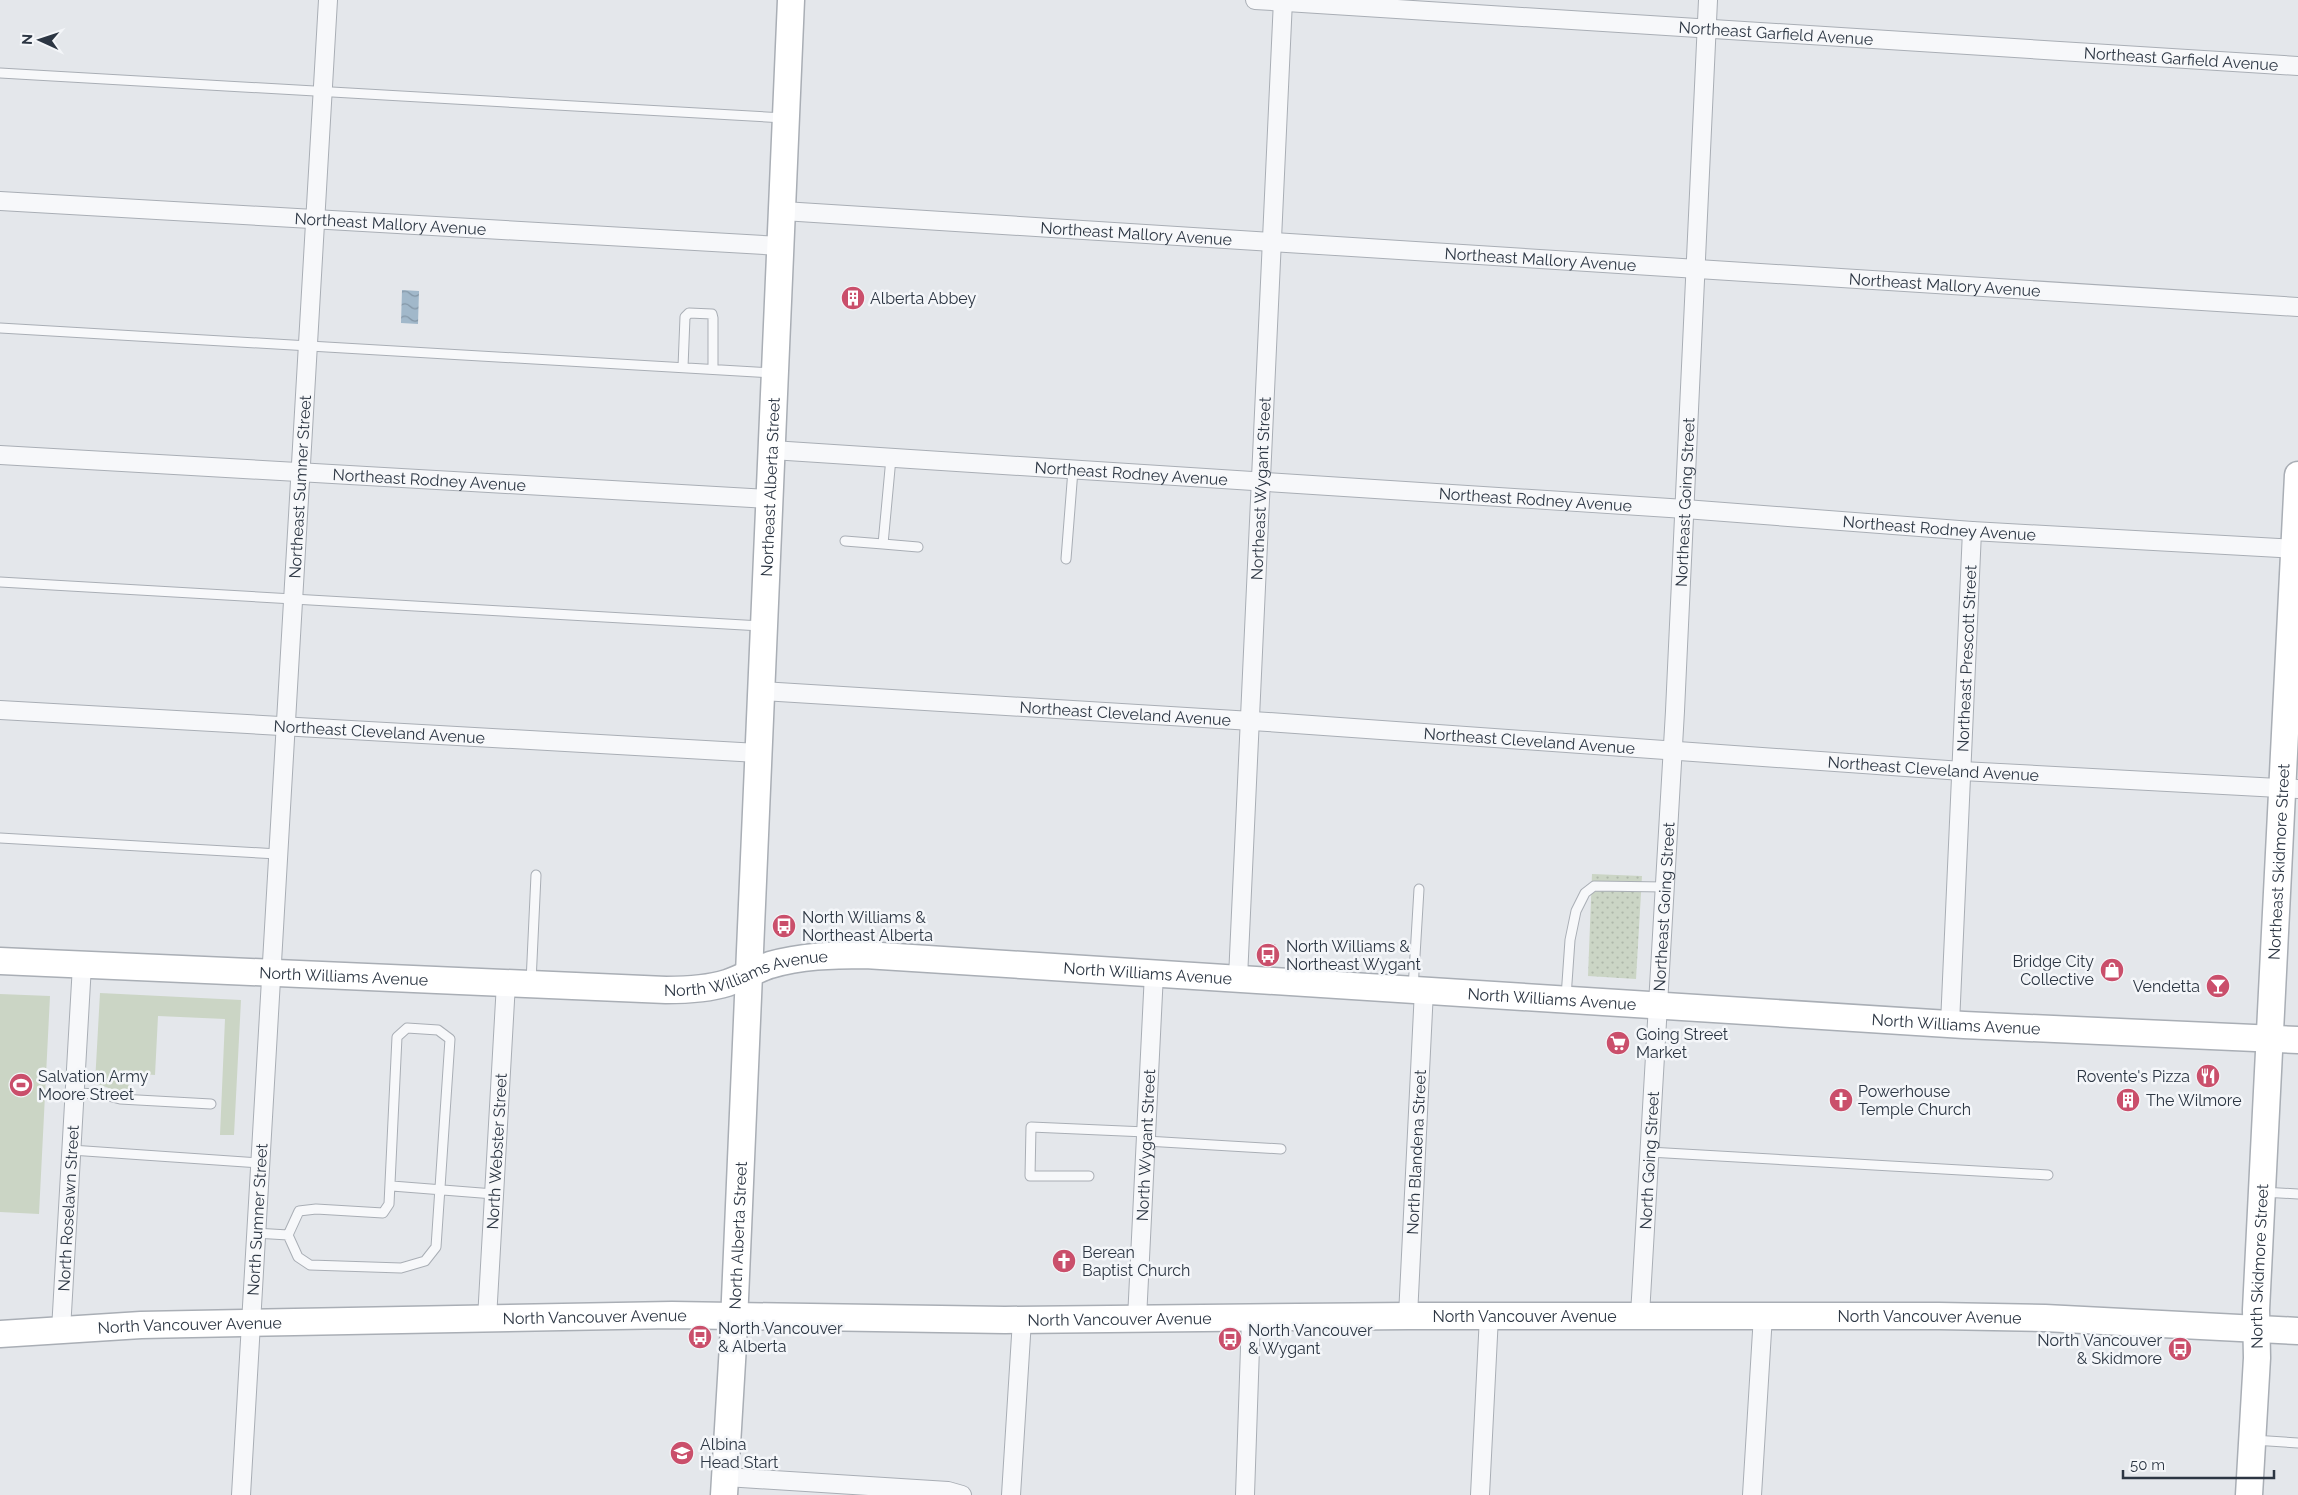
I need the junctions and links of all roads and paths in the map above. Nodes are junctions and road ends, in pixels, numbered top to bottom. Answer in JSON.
{"nodes":[{"id":1,"x":328,"y":0,"type":"edge"},
{"id":2,"x":791,"y":0,"type":"edge"},
{"id":3,"x":1255,"y":0,"type":"edge"},
{"id":4,"x":1708,"y":0,"type":"edge"},
{"id":5,"x":1283,"y":1,"type":"edge"},
{"id":6,"x":1707,"y":30,"type":"junction"},
{"id":7,"x":2298,"y":66,"type":"edge"},
{"id":8,"x":0,"y":73,"type":"edge"},
{"id":9,"x":322,"y":92,"type":"junction"},
{"id":10,"x":786,"y":118,"type":"junction"},
{"id":11,"x":0,"y":201,"type":"edge"},
{"id":12,"x":782,"y":211,"type":"junction"},
{"id":13,"x":315,"y":219,"type":"junction"},
{"id":14,"x":1271,"y":241,"type":"junction"},
{"id":15,"x":781,"y":246,"type":"junction"},
{"id":16,"x":1696,"y":268,"type":"junction"},
{"id":17,"x":2298,"y":307,"type":"edge"},
{"id":18,"x":0,"y":328,"type":"edge"},
{"id":19,"x":308,"y":346,"type":"junction"},
{"id":20,"x":682,"y":368,"type":"junction"},
{"id":21,"x":713,"y":369,"type":"junction"},
{"id":22,"x":775,"y":373,"type":"junction"},
{"id":23,"x":772,"y":450,"type":"junction"},
{"id":24,"x":0,"y":454,"type":"edge"},
{"id":25,"x":891,"y":458,"type":"junction"},
{"id":26,"x":1073,"y":470,"type":"junction"},
{"id":27,"x":300,"y":472,"type":"junction"},
{"id":28,"x":2298,"y":475,"type":"edge"},
{"id":29,"x":1259,"y":482,"type":"junction"},
{"id":30,"x":770,"y":499,"type":"junction"},
{"id":31,"x":1685,"y":509,"type":"junction"},
{"id":32,"x":1972,"y":531,"type":"junction"},
{"id":33,"x":846,"y":541,"type":"dead end"},
{"id":34,"x":883,"y":544,"type":"junction"},
{"id":35,"x":918,"y":547,"type":"dead end"},
{"id":36,"x":2296,"y":549,"type":"edge"},
{"id":37,"x":1066,"y":559,"type":"dead end"},
{"id":38,"x":0,"y":582,"type":"edge"},
{"id":39,"x":293,"y":599,"type":"junction"},
{"id":40,"x":764,"y":626,"type":"junction"},
{"id":41,"x":761,"y":691,"type":"junction"},
{"id":42,"x":0,"y":710,"type":"edge"},
{"id":43,"x":1249,"y":721,"type":"junction"},
{"id":44,"x":285,"y":726,"type":"junction"},
{"id":45,"x":1673,"y":749,"type":"junction"},
{"id":46,"x":758,"y":753,"type":"junction"},
{"id":47,"x":1962,"y":771,"type":"junction"},
{"id":48,"x":2290,"y":789,"type":"edge"},
{"id":49,"x":0,"y":838,"type":"edge"},
{"id":50,"x":278,"y":854,"type":"junction"},
{"id":51,"x":536,"y":875,"type":"dead end"},
{"id":52,"x":1665,"y":887,"type":"junction"},
{"id":53,"x":1419,"y":889,"type":"dead end"},
{"id":54,"x":0,"y":961,"type":"edge"},
{"id":55,"x":82,"y":965,"type":"junction"},
{"id":56,"x":271,"y":973,"type":"junction"},
{"id":57,"x":1154,"y":973,"type":"junction"},
{"id":58,"x":748,"y":975,"type":"junction"},
{"id":59,"x":1238,"y":978,"type":"junction"},
{"id":60,"x":518,"y":984,"type":"junction"},
{"id":61,"x":1418,"y":990,"type":"junction"},
{"id":62,"x":1566,"y":999,"type":"junction"},
{"id":63,"x":1658,"y":1005,"type":"junction"},
{"id":64,"x":1950,"y":1024,"type":"junction"},
{"id":65,"x":2270,"y":1039,"type":"junction"},
{"id":66,"x":2298,"y":1040,"type":"edge"},
{"id":67,"x":75,"y":1094,"type":"junction"},
{"id":68,"x":211,"y":1104,"type":"dead end"},
{"id":69,"x":1146,"y":1136,"type":"junction"},
{"id":70,"x":1281,"y":1149,"type":"dead end"},
{"id":71,"x":72,"y":1150,"type":"junction"},
{"id":72,"x":1649,"y":1152,"type":"junction"},
{"id":73,"x":259,"y":1163,"type":"junction"},
{"id":74,"x":2048,"y":1175,"type":"dead end"},
{"id":75,"x":1089,"y":1176,"type":"dead end"},
{"id":76,"x":392,"y":1186,"type":"junction"},
{"id":77,"x":441,"y":1190,"type":"junction"},
{"id":78,"x":2262,"y":1192,"type":"junction"},
{"id":79,"x":494,"y":1194,"type":"junction"},
{"id":80,"x":2298,"y":1194,"type":"edge"},
{"id":81,"x":255,"y":1232,"type":"junction"},
{"id":82,"x":288,"y":1235,"type":"junction"},
{"id":83,"x":1640,"y":1315,"type":"junction"},
{"id":84,"x":1763,"y":1315,"type":"junction"},
{"id":85,"x":734,"y":1316,"type":"junction"},
{"id":86,"x":1408,"y":1316,"type":"junction"},
{"id":87,"x":1489,"y":1316,"type":"junction"},
{"id":88,"x":1137,"y":1318,"type":"junction"},
{"id":89,"x":1251,"y":1318,"type":"junction"},
{"id":90,"x":487,"y":1319,"type":"junction"},
{"id":91,"x":1022,"y":1320,"type":"junction"},
{"id":92,"x":250,"y":1323,"type":"junction"},
{"id":93,"x":2257,"y":1328,"type":"junction"},
{"id":94,"x":61,"y":1330,"type":"junction"},
{"id":95,"x":2298,"y":1331,"type":"edge"},
{"id":96,"x":0,"y":1334,"type":"edge"},
{"id":97,"x":2252,"y":1440,"type":"junction"},
{"id":98,"x":2298,"y":1443,"type":"edge"},
{"id":99,"x":725,"y":1486,"type":"edge"},
{"id":100,"x":241,"y":1495,"type":"edge"},
{"id":101,"x":962,"y":1495,"type":"edge"},
{"id":102,"x":1011,"y":1495,"type":"edge"},
{"id":103,"x":1245,"y":1495,"type":"edge"},
{"id":104,"x":1480,"y":1495,"type":"edge"},
{"id":105,"x":1752,"y":1495,"type":"edge"},
{"id":106,"x":2249,"y":1495,"type":"edge"}],
"edges":[{"from":1,"to":9,"type":"street","name":"Northeast Sumner Street"},
{"from":2,"to":10,"type":"main road","name":"Northeast Alberta Street"},
{"from":3,"to":5,"type":"street","name":"Northeast Garfield Avenue"},
{"from":4,"to":6,"type":"street","name":"Northeast Going Street"},
{"from":5,"to":6,"type":"street","name":"Northeast Garfield Avenue"},
{"from":5,"to":14,"type":"street","name":"Northeast Wygant Street"},
{"from":6,"to":7,"type":"street","name":"Northeast Garfield Avenue"},
{"from":6,"to":16,"type":"street","name":"Northeast Going Street"},
{"from":8,"to":9,"type":"lane"},
{"from":9,"to":10,"type":"lane"},
{"from":9,"to":13,"type":"street","name":"Northeast Sumner Street"},
{"from":10,"to":12,"type":"main road","name":"Northeast Alberta Street"},
{"from":11,"to":13,"type":"street","name":"Northeast Mallory Avenue"},
{"from":12,"to":14,"type":"street","name":"Northeast Mallory Avenue"},
{"from":12,"to":15,"type":"main road","name":"Northeast Alberta Street"},
{"from":13,"to":15,"type":"street","name":"Northeast Mallory Avenue"},
{"from":13,"to":19,"type":"street","name":"Northeast Sumner Street"},
{"from":14,"to":16,"type":"street","name":"Northeast Mallory Avenue"},
{"from":14,"to":29,"type":"street","name":"Northeast Wygant Street"},
{"from":15,"to":22,"type":"main road","name":"Northeast Alberta Street"},
{"from":16,"to":17,"type":"street","name":"Northeast Mallory Avenue"},
{"from":16,"to":31,"type":"street","name":"Northeast Going Street"},
{"from":18,"to":19,"type":"lane"},
{"from":19,"to":20,"type":"lane"},
{"from":19,"to":27,"type":"street","name":"Northeast Sumner Street"},
{"from":20,"to":21,"type":"lane"},
{"from":20,"to":21,"type":"lane"},
{"from":21,"to":22,"type":"lane"},
{"from":22,"to":23,"type":"main road","name":"Northeast Alberta Street"},
{"from":23,"to":25,"type":"street","name":"Northeast Rodney Avenue"},
{"from":23,"to":30,"type":"main road","name":"Northeast Alberta Street"},
{"from":24,"to":27,"type":"street","name":"Northeast Rodney Avenue"},
{"from":25,"to":26,"type":"street","name":"Northeast Rodney Avenue"},
{"from":25,"to":34,"type":"lane"},
{"from":26,"to":29,"type":"street","name":"Northeast Rodney Avenue"},
{"from":26,"to":37,"type":"lane"},
{"from":27,"to":30,"type":"street","name":"Northeast Rodney Avenue"},
{"from":27,"to":39,"type":"street","name":"Northeast Sumner Street"},
{"from":28,"to":36,"type":"main road","name":"Northeast Skidmore Street"},
{"from":29,"to":31,"type":"street","name":"Northeast Rodney Avenue"},
{"from":29,"to":43,"type":"street","name":"Northeast Wygant Street"},
{"from":30,"to":40,"type":"main road","name":"Northeast Alberta Street"},
{"from":31,"to":32,"type":"street","name":"Northeast Rodney Avenue"},
{"from":31,"to":45,"type":"street","name":"Northeast Going Street"},
{"from":32,"to":36,"type":"street","name":"Northeast Rodney Avenue"},
{"from":32,"to":47,"type":"street","name":"Northeast Prescott Street"},
{"from":33,"to":34,"type":"lane"},
{"from":34,"to":35,"type":"lane"},
{"from":36,"to":48,"type":"main road","name":"Northeast Skidmore Street"},
{"from":38,"to":39,"type":"lane"},
{"from":39,"to":40,"type":"lane"},
{"from":39,"to":44,"type":"street","name":"Northeast Sumner Street"},
{"from":40,"to":41,"type":"main road","name":"Northeast Alberta Street"},
{"from":41,"to":43,"type":"street","name":"Northeast Cleveland Avenue"},
{"from":41,"to":46,"type":"main road","name":"Northeast Alberta Street"},
{"from":42,"to":44,"type":"street","name":"Northeast Cleveland Avenue"},
{"from":43,"to":45,"type":"street","name":"Northeast Cleveland Avenue"},
{"from":43,"to":59,"type":"street","name":"Northeast Wygant Street"},
{"from":44,"to":46,"type":"street","name":"Northeast Cleveland Avenue"},
{"from":44,"to":50,"type":"street","name":"Northeast Sumner Street"},
{"from":45,"to":47,"type":"street","name":"Northeast Cleveland Avenue"},
{"from":45,"to":52,"type":"street","name":"Northeast Going Street"},
{"from":46,"to":58,"type":"main road","name":"Northeast Alberta Street"},
{"from":47,"to":48,"type":"street","name":"Northeast Cleveland Avenue"},
{"from":47,"to":64,"type":"street","name":"Northeast Prescott Street"},
{"from":48,"to":65,"type":"main road","name":"Northeast Skidmore Street"},
{"from":49,"to":50,"type":"lane"},
{"from":50,"to":56,"type":"street","name":"Northeast Sumner Street"},
{"from":51,"to":60,"type":"lane"},
{"from":52,"to":62,"type":"lane"},
{"from":52,"to":63,"type":"street","name":"Northeast Going Street"},
{"from":53,"to":61,"type":"lane"},
{"from":54,"to":55,"type":"main road","name":"North Williams Avenue"},
{"from":55,"to":56,"type":"main road","name":"North Williams Avenue"},
{"from":55,"to":67,"type":"street","name":"North Roselawn Street"},
{"from":56,"to":60,"type":"main road","name":"North Williams Avenue"},
{"from":56,"to":73,"type":"street","name":"North Sumner Street"},
{"from":57,"to":58,"type":"main road","name":"North Williams Avenue"},
{"from":57,"to":59,"type":"main road","name":"North Williams Avenue"},
{"from":57,"to":69,"type":"street","name":"North Wygant Street"},
{"from":58,"to":60,"type":"main road","name":"North Williams Avenue"},
{"from":58,"to":85,"type":"main road","name":"North Alberta Street"},
{"from":59,"to":61,"type":"main road","name":"North Williams Avenue"},
{"from":60,"to":79,"type":"street","name":"North Webster Street"},
{"from":61,"to":62,"type":"main road","name":"North Williams Avenue"},
{"from":61,"to":86,"type":"street","name":"North Blandena Street"},
{"from":62,"to":63,"type":"main road","name":"North Williams Avenue"},
{"from":63,"to":64,"type":"main road","name":"North Williams Avenue"},
{"from":63,"to":72,"type":"street","name":"North Going Street"},
{"from":64,"to":65,"type":"main road","name":"North Williams Avenue"},
{"from":65,"to":66,"type":"main road","name":"North Williams Avenue"},
{"from":65,"to":78,"type":"main road","name":"North Skidmore Street"},
{"from":67,"to":68,"type":"lane"},
{"from":67,"to":71,"type":"street","name":"North Roselawn Street"},
{"from":69,"to":70,"type":"lane"},
{"from":69,"to":75,"type":"lane"},
{"from":69,"to":88,"type":"street","name":"North Wygant Street"},
{"from":71,"to":73,"type":"lane"},
{"from":71,"to":94,"type":"street","name":"North Roselawn Street"},
{"from":72,"to":74,"type":"lane"},
{"from":72,"to":83,"type":"street","name":"North Going Street"},
{"from":73,"to":81,"type":"street","name":"North Sumner Street"},
{"from":76,"to":77,"type":"lane"},
{"from":76,"to":77,"type":"lane"},
{"from":76,"to":82,"type":"lane"},
{"from":77,"to":79,"type":"lane"},
{"from":77,"to":82,"type":"lane"},
{"from":78,"to":80,"type":"lane"},
{"from":78,"to":93,"type":"main road","name":"North Skidmore Street"},
{"from":79,"to":90,"type":"street","name":"North Webster Street"},
{"from":81,"to":82,"type":"lane"},
{"from":81,"to":92,"type":"street","name":"North Sumner Street"},
{"from":83,"to":84,"type":"main road","name":"North Vancouver Avenue"},
{"from":83,"to":87,"type":"main road","name":"North Vancouver Avenue"},
{"from":84,"to":93,"type":"main road","name":"North Vancouver Avenue"},
{"from":84,"to":105,"type":"street"},
{"from":85,"to":90,"type":"main road","name":"North Vancouver Avenue"},
{"from":85,"to":91,"type":"main road","name":"North Vancouver Avenue"},
{"from":85,"to":99,"type":"main road","name":"North Alberta Street"},
{"from":86,"to":87,"type":"main road","name":"North Vancouver Avenue"},
{"from":86,"to":89,"type":"main road","name":"North Vancouver Avenue"},
{"from":87,"to":104,"type":"street"},
{"from":88,"to":89,"type":"main road","name":"North Vancouver Avenue"},
{"from":88,"to":91,"type":"main road","name":"North Vancouver Avenue"},
{"from":89,"to":103,"type":"street"},
{"from":90,"to":92,"type":"main road","name":"North Vancouver Avenue"},
{"from":91,"to":102,"type":"street"},
{"from":92,"to":94,"type":"main road","name":"North Vancouver Avenue"},
{"from":92,"to":100,"type":"street","name":"North Sumner Street"},
{"from":93,"to":95,"type":"main road","name":"North Vancouver Avenue"},
{"from":93,"to":97,"type":"main road","name":"North Skidmore Street"},
{"from":94,"to":96,"type":"main road","name":"North Vancouver Avenue"},
{"from":97,"to":98,"type":"lane"},
{"from":97,"to":106,"type":"main road","name":"North Skidmore Street"},
{"from":99,"to":101,"type":"street"}]}
